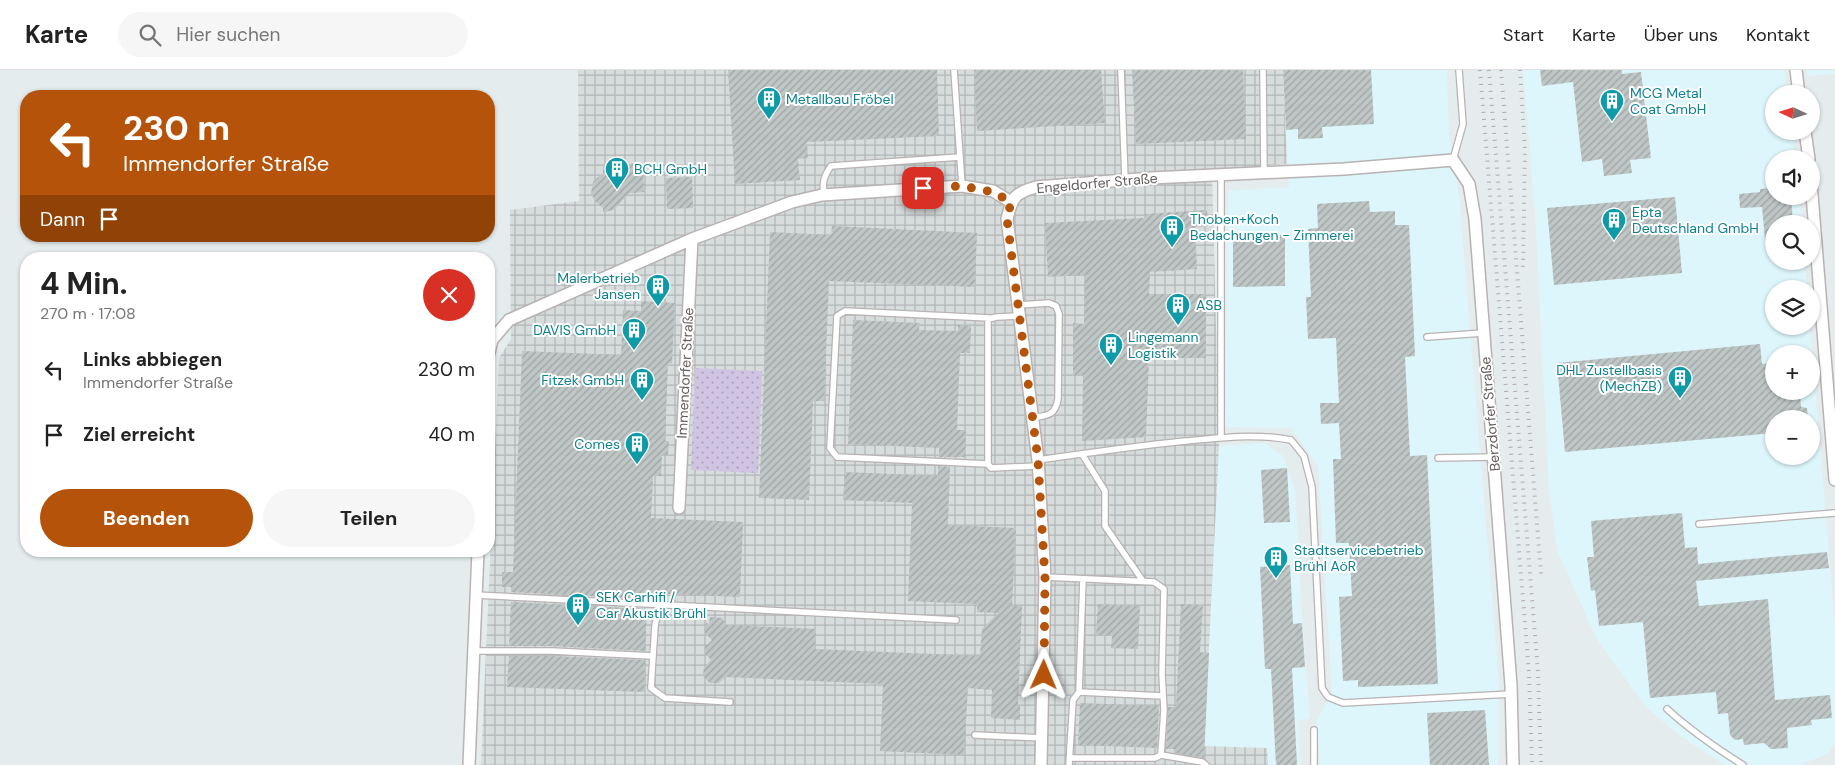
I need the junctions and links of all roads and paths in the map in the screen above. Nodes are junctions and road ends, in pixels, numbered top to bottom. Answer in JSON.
{"nodes":[{"id":1,"x":954,"y":70,"type":"edge"},
{"id":2,"x":1121,"y":70,"type":"edge"},
{"id":3,"x":1263,"y":70,"type":"edge"},
{"id":4,"x":1459,"y":70,"type":"edge"},
{"id":5,"x":1796,"y":70,"type":"edge"},
{"id":6,"x":1798,"y":85,"type":"edge"},
{"id":7,"x":960,"y":157,"type":"junction"},
{"id":8,"x":1453,"y":160,"type":"junction"},
{"id":9,"x":1264,"y":173,"type":"junction"},
{"id":10,"x":1221,"y":175,"type":"junction"},
{"id":11,"x":1125,"y":180,"type":"junction"},
{"id":12,"x":962,"y":186,"type":"junction"},
{"id":13,"x":824,"y":194,"type":"junction"},
{"id":14,"x":1011,"y":202,"type":"junction"},
{"id":15,"x":1813,"y":205,"type":"edge"},
{"id":16,"x":692,"y":239,"type":"junction"},
{"id":17,"x":1018,"y":311,"type":"junction"},
{"id":18,"x":990,"y":318,"type":"junction"},
{"id":19,"x":1483,"y":333,"type":"junction"},
{"id":20,"x":495,"y":336,"type":"edge"},
{"id":21,"x":1427,"y":337,"type":"dead end"},
{"id":22,"x":1831,"y":379,"type":"edge"},
{"id":23,"x":1032,"y":418,"type":"junction"},
{"id":24,"x":1220,"y":438,"type":"junction"},
{"id":25,"x":1082,"y":454,"type":"junction"},
{"id":26,"x":1493,"y":457,"type":"junction"},
{"id":27,"x":1438,"y":458,"type":"dead end"},
{"id":28,"x":1038,"y":463,"type":"junction"},
{"id":29,"x":988,"y":464,"type":"junction"},
{"id":30,"x":1835,"y":480,"type":"edge"},
{"id":31,"x":679,"y":508,"type":"dead end"},
{"id":32,"x":1835,"y":513,"type":"edge"},
{"id":33,"x":1698,"y":524,"type":"dead end"},
{"id":34,"x":478,"y":557,"type":"edge"},
{"id":35,"x":1045,"y":578,"type":"junction"},
{"id":36,"x":1083,"y":579,"type":"junction"},
{"id":37,"x":1143,"y":581,"type":"junction"},
{"id":38,"x":476,"y":595,"type":"junction"},
{"id":39,"x":659,"y":604,"type":"junction"},
{"id":40,"x":956,"y":620,"type":"dead end"},
{"id":41,"x":474,"y":650,"type":"junction"},
{"id":42,"x":653,"y":656,"type":"junction"},
{"id":43,"x":1078,"y":692,"type":"junction"},
{"id":44,"x":1511,"y":694,"type":"junction"},
{"id":45,"x":1163,"y":696,"type":"junction"},
{"id":46,"x":730,"y":702,"type":"dead end"},
{"id":47,"x":1667,"y":709,"type":"dead end"},
{"id":48,"x":1314,"y":730,"type":"dead end"},
{"id":49,"x":975,"y":735,"type":"dead end"},
{"id":50,"x":1042,"y":738,"type":"junction"},
{"id":51,"x":1158,"y":757,"type":"junction"},
{"id":52,"x":1070,"y":758,"type":"junction"},
{"id":53,"x":469,"y":765,"type":"edge"},
{"id":54,"x":1041,"y":765,"type":"edge"},
{"id":55,"x":1069,"y":765,"type":"edge"},
{"id":56,"x":1156,"y":765,"type":"edge"},
{"id":57,"x":1206,"y":765,"type":"edge"},
{"id":58,"x":1314,"y":765,"type":"edge"},
{"id":59,"x":1513,"y":765,"type":"edge"},
{"id":60,"x":1743,"y":765,"type":"edge"}],
"edges":[{"from":1,"to":7,"type":"lane"},
{"from":2,"to":11,"type":"lane"},
{"from":3,"to":9,"type":"lane"},
{"from":4,"to":8,"type":"lane"},
{"from":5,"to":6,"type":"street"},
{"from":7,"to":12,"type":"lane"},
{"from":7,"to":13,"type":"lane"},
{"from":8,"to":9,"type":"street","name":"Engeldorfer Straße"},
{"from":8,"to":19,"type":"street","name":"Berzdorfer Straße"},
{"from":9,"to":10,"type":"street","name":"Engeldorfer Straße"},
{"from":10,"to":11,"type":"street","name":"Engeldorfer Straße"},
{"from":10,"to":24,"type":"lane"},
{"from":11,"to":14,"type":"street","name":"Engeldorfer Straße"},
{"from":12,"to":13,"type":"street"},
{"from":12,"to":14,"type":"street"},
{"from":13,"to":16,"type":"street"},
{"from":14,"to":17,"type":"street"},
{"from":15,"to":22,"type":"street"},
{"from":16,"to":20,"type":"street"},
{"from":16,"to":31,"type":"street","name":"Immendorfer Straße"},
{"from":17,"to":18,"type":"lane"},
{"from":17,"to":23,"type":"street"},
{"from":17,"to":23,"type":"lane"},
{"from":18,"to":29,"type":"lane"},
{"from":18,"to":29,"type":"lane"},
{"from":19,"to":21,"type":"lane"},
{"from":19,"to":26,"type":"street","name":"Berzdorfer Straße"},
{"from":22,"to":30,"type":"street"},
{"from":23,"to":28,"type":"street"},
{"from":24,"to":25,"type":"lane"},
{"from":24,"to":44,"type":"lane"},
{"from":25,"to":28,"type":"lane"},
{"from":25,"to":37,"type":"lane"},
{"from":26,"to":27,"type":"lane"},
{"from":26,"to":44,"type":"street","name":"Berzdorfer Straße"},
{"from":28,"to":29,"type":"lane"},
{"from":28,"to":35,"type":"street"},
{"from":32,"to":33,"type":"lane"},
{"from":34,"to":38,"type":"street"},
{"from":35,"to":36,"type":"lane"},
{"from":35,"to":50,"type":"street"},
{"from":36,"to":37,"type":"lane"},
{"from":36,"to":43,"type":"lane"},
{"from":37,"to":45,"type":"lane"},
{"from":38,"to":39,"type":"lane"},
{"from":38,"to":41,"type":"street"},
{"from":39,"to":40,"type":"lane"},
{"from":39,"to":42,"type":"lane"},
{"from":41,"to":42,"type":"lane"},
{"from":41,"to":53,"type":"street"},
{"from":42,"to":46,"type":"lane"},
{"from":43,"to":45,"type":"lane"},
{"from":43,"to":52,"type":"lane"},
{"from":44,"to":59,"type":"street","name":"Berzdorfer Straße"},
{"from":45,"to":51,"type":"lane"},
{"from":47,"to":60,"type":"lane"},
{"from":48,"to":58,"type":"lane"},
{"from":49,"to":50,"type":"lane"},
{"from":50,"to":54,"type":"street"},
{"from":51,"to":52,"type":"lane"},
{"from":51,"to":56,"type":"lane"},
{"from":51,"to":57,"type":"lane"},
{"from":52,"to":55,"type":"lane"}]}
